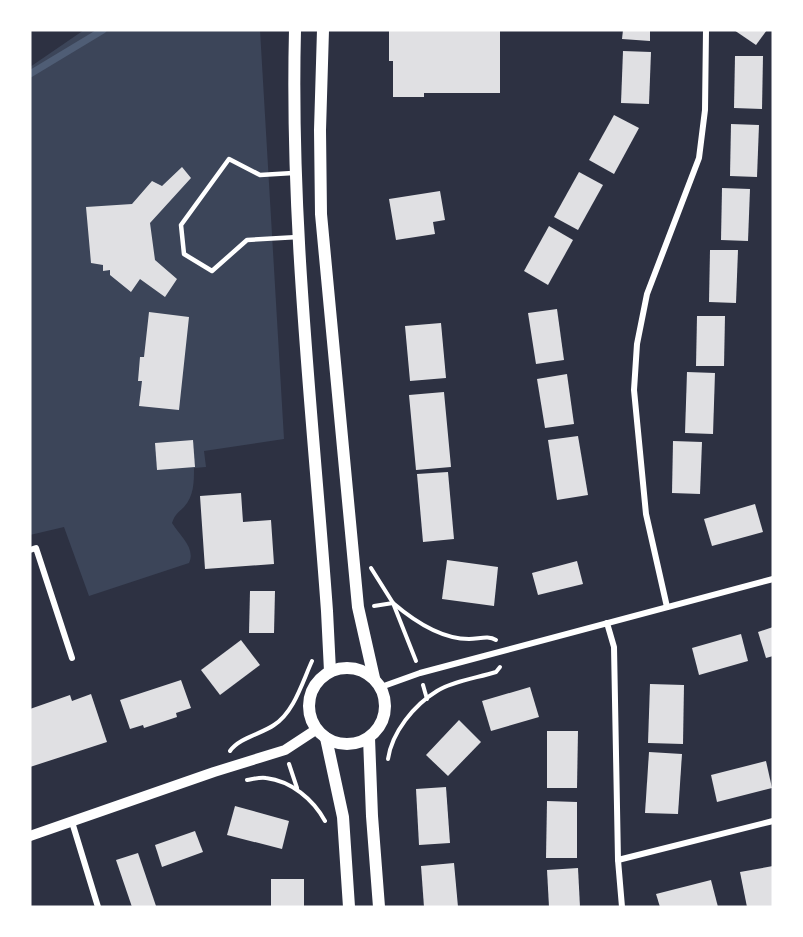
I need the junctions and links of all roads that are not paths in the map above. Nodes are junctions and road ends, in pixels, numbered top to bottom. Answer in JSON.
{"nodes":[{"id":1,"x":295,"y":30,"type":"edge"},
{"id":2,"x":323,"y":30,"type":"edge"},
{"id":3,"x":706,"y":30,"type":"edge"},
{"id":4,"x":295,"y":173,"type":"junction"},
{"id":5,"x":298,"y":237,"type":"junction"},
{"id":6,"x":30,"y":550,"type":"edge"},
{"id":7,"x":773,"y":579,"type":"edge"},
{"id":8,"x":667,"y":607,"type":"junction"},
{"id":9,"x":607,"y":623,"type":"junction"},
{"id":10,"x":72,"y":658,"type":"dead end"},
{"id":11,"x":330,"y":671,"type":"junction"},
{"id":12,"x":378,"y":682,"type":"junction"},
{"id":13,"x":321,"y":734,"type":"junction"},
{"id":14,"x":369,"y":738,"type":"junction"},
{"id":15,"x":773,"y":821,"type":"edge"},
{"id":16,"x":72,"y":822,"type":"junction"},
{"id":17,"x":30,"y":836,"type":"edge"},
{"id":18,"x":618,"y":860,"type":"junction"},
{"id":19,"x":98,"y":907,"type":"edge"},
{"id":20,"x":350,"y":907,"type":"edge"},
{"id":21,"x":379,"y":907,"type":"edge"},
{"id":22,"x":622,"y":907,"type":"edge"}],
"edges":[{"from":1,"to":4,"type":"main road"},
{"from":2,"to":12,"type":"main road"},
{"from":3,"to":8,"type":"street"},
{"from":4,"to":5,"type":"main road"},
{"from":4,"to":5,"type":"lane"},
{"from":5,"to":11,"type":"main road"},
{"from":6,"to":10,"type":"street"},
{"from":7,"to":8,"type":"street"},
{"from":8,"to":9,"type":"street"},
{"from":9,"to":12,"type":"street"},
{"from":9,"to":18,"type":"street"},
{"from":11,"to":12,"type":"main road"},
{"from":11,"to":13,"type":"main road"},
{"from":12,"to":14,"type":"main road"},
{"from":13,"to":14,"type":"main road"},
{"from":13,"to":16,"type":"street"},
{"from":13,"to":20,"type":"main road"},
{"from":14,"to":21,"type":"main road"},
{"from":15,"to":18,"type":"street"},
{"from":16,"to":17,"type":"street"},
{"from":16,"to":19,"type":"street"},
{"from":18,"to":22,"type":"street"}]}
